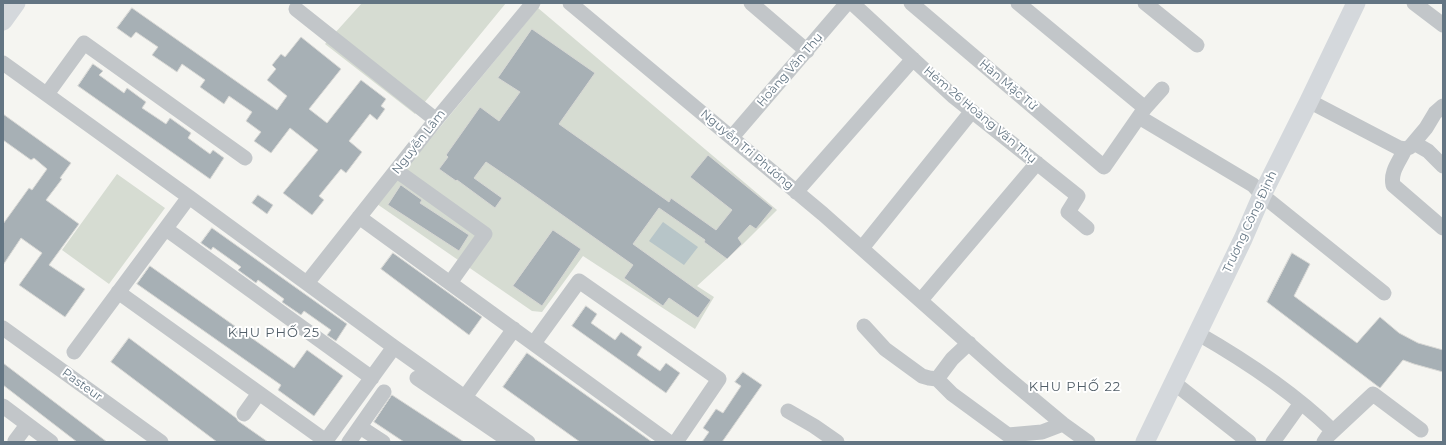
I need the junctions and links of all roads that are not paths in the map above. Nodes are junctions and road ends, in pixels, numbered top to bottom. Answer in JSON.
{"nodes":[{"id":1,"x":16,"y":3,"type":"edge"},
{"id":2,"x":533,"y":3,"type":"edge"},
{"id":3,"x":570,"y":3,"type":"edge"},
{"id":4,"x":751,"y":3,"type":"edge"},
{"id":5,"x":847,"y":3,"type":"edge"},
{"id":6,"x":852,"y":3,"type":"edge"},
{"id":7,"x":911,"y":3,"type":"edge"},
{"id":8,"x":1018,"y":3,"type":"edge"},
{"id":9,"x":1145,"y":3,"type":"edge"},
{"id":10,"x":1356,"y":3,"type":"edge"},
{"id":11,"x":1414,"y":3,"type":"edge"},
{"id":12,"x":296,"y":9,"type":"dead end"},
{"id":13,"x":3,"y":21,"type":"edge"},
{"id":14,"x":1443,"y":25,"type":"edge"},
{"id":15,"x":1197,"y":45,"type":"dead end"},
{"id":16,"x":807,"y":51,"type":"junction"},
{"id":17,"x":913,"y":59,"type":"junction"},
{"id":18,"x":3,"y":63,"type":"edge"},
{"id":19,"x":1162,"y":89,"type":"dead end"},
{"id":20,"x":47,"y":94,"type":"junction"},
{"id":21,"x":1309,"y":101,"type":"junction"},
{"id":22,"x":1443,"y":106,"type":"edge"},
{"id":23,"x":972,"y":111,"type":"junction"},
{"id":24,"x":1142,"y":113,"type":"junction"},
{"id":25,"x":436,"y":120,"type":"junction"},
{"id":26,"x":732,"y":137,"type":"junction"},
{"id":27,"x":1409,"y":146,"type":"junction"},
{"id":28,"x":245,"y":158,"type":"dead end"},
{"id":29,"x":1037,"y":163,"type":"junction"},
{"id":30,"x":1443,"y":166,"type":"edge"},
{"id":31,"x":397,"y":171,"type":"junction"},
{"id":32,"x":796,"y":192,"type":"junction"},
{"id":33,"x":1262,"y":195,"type":"junction"},
{"id":34,"x":189,"y":197,"type":"junction"},
{"id":35,"x":359,"y":217,"type":"junction"},
{"id":36,"x":1086,"y":228,"type":"dead end"},
{"id":37,"x":1443,"y":228,"type":"edge"},
{"id":38,"x":166,"y":229,"type":"junction"},
{"id":39,"x":862,"y":248,"type":"junction"},
{"id":40,"x":308,"y":283,"type":"junction"},
{"id":41,"x":450,"y":283,"type":"junction"},
{"id":42,"x":118,"y":292,"type":"junction"},
{"id":43,"x":1384,"y":293,"type":"dead end"},
{"id":44,"x":922,"y":300,"type":"junction"},
{"id":45,"x":864,"y":326,"type":"dead end"},
{"id":46,"x":3,"y":328,"type":"edge"},
{"id":47,"x":514,"y":329,"type":"junction"},
{"id":48,"x":1197,"y":333,"type":"junction"},
{"id":49,"x":534,"y":343,"type":"junction"},
{"id":50,"x":969,"y":343,"type":"junction"},
{"id":51,"x":394,"y":346,"type":"junction"},
{"id":52,"x":74,"y":352,"type":"dead end"},
{"id":53,"x":372,"y":378,"type":"junction"},
{"id":54,"x":417,"y":378,"type":"dead end"},
{"id":55,"x":937,"y":379,"type":"junction"},
{"id":56,"x":1173,"y":382,"type":"junction"},
{"id":57,"x":384,"y":392,"type":"dead end"},
{"id":58,"x":260,"y":393,"type":"junction"},
{"id":59,"x":465,"y":397,"type":"junction"},
{"id":60,"x":1301,"y":403,"type":"junction"},
{"id":61,"x":3,"y":406,"type":"edge"},
{"id":62,"x":788,"y":411,"type":"dead end"},
{"id":63,"x":244,"y":414,"type":"dead end"},
{"id":64,"x":1063,"y":424,"type":"junction"},
{"id":65,"x":27,"y":425,"type":"junction"},
{"id":66,"x":360,"y":427,"type":"junction"},
{"id":67,"x":1421,"y":430,"type":"dead end"},
{"id":68,"x":1328,"y":436,"type":"edge"},
{"id":69,"x":1003,"y":439,"type":"edge"},
{"id":70,"x":15,"y":441,"type":"dead end"},
{"id":71,"x":326,"y":441,"type":"edge"},
{"id":72,"x":51,"y":442,"type":"edge"},
{"id":73,"x":161,"y":442,"type":"edge"},
{"id":74,"x":349,"y":442,"type":"edge"},
{"id":75,"x":383,"y":442,"type":"edge"},
{"id":76,"x":511,"y":442,"type":"edge"},
{"id":77,"x":528,"y":442,"type":"edge"},
{"id":78,"x":669,"y":442,"type":"edge"},
{"id":79,"x":676,"y":442,"type":"edge"},
{"id":80,"x":837,"y":442,"type":"edge"},
{"id":81,"x":1088,"y":442,"type":"edge"},
{"id":82,"x":1145,"y":442,"type":"edge"},
{"id":83,"x":1249,"y":442,"type":"edge"},
{"id":84,"x":1273,"y":442,"type":"edge"}],
"edges":[{"from":1,"to":13,"type":"main road"},
{"from":2,"to":25,"type":"street","name":"Nguyễn Lâm"},
{"from":3,"to":26,"type":"street","name":"Nguyễn Tri Phương"},
{"from":4,"to":16,"type":"street"},
{"from":5,"to":16,"type":"street","name":"Hoàng Văn Thụ"},
{"from":6,"to":17,"type":"street","name":"Hẻm 26 Hoàng Văn Thụ"},
{"from":7,"to":24,"type":"street","name":"Hàn Mặc Tử"},
{"from":8,"to":24,"type":"street"},
{"from":9,"to":15,"type":"street"},
{"from":10,"to":21,"type":"main road","name":"Trương Công Định"},
{"from":11,"to":14,"type":"street"},
{"from":12,"to":25,"type":"street"},
{"from":16,"to":26,"type":"street","name":"Hoàng Văn Thụ"},
{"from":17,"to":23,"type":"street","name":"Hẻm 26 Hoàng Văn Thụ"},
{"from":17,"to":32,"type":"street"},
{"from":18,"to":20,"type":"street"},
{"from":19,"to":24,"type":"street"},
{"from":20,"to":28,"type":"street"},
{"from":20,"to":34,"type":"street"},
{"from":21,"to":27,"type":"street"},
{"from":21,"to":33,"type":"main road","name":"Trương Công Định"},
{"from":22,"to":27,"type":"street"},
{"from":23,"to":29,"type":"street","name":"Hẻm 26 Hoàng Văn Thụ"},
{"from":23,"to":39,"type":"street"},
{"from":24,"to":33,"type":"street"},
{"from":25,"to":31,"type":"street","name":"Nguyễn Lâm"},
{"from":26,"to":32,"type":"street","name":"Nguyễn Tri Phương"},
{"from":27,"to":30,"type":"street"},
{"from":27,"to":37,"type":"street"},
{"from":29,"to":36,"type":"street","name":"Hẻm 26 Hoàng Văn Thụ"},
{"from":29,"to":44,"type":"street"},
{"from":31,"to":35,"type":"street","name":"Nguyễn Lâm"},
{"from":31,"to":41,"type":"street"},
{"from":32,"to":39,"type":"street","name":"Nguyễn Tri Phương"},
{"from":33,"to":43,"type":"street"},
{"from":33,"to":48,"type":"main road","name":"Trương Công Định"},
{"from":34,"to":38,"type":"street"},
{"from":34,"to":40,"type":"street"},
{"from":35,"to":40,"type":"street","name":"Nguyễn Lâm"},
{"from":35,"to":41,"type":"street"},
{"from":38,"to":42,"type":"street"},
{"from":38,"to":53,"type":"street"},
{"from":39,"to":44,"type":"street","name":"Nguyễn Tri Phương"},
{"from":40,"to":51,"type":"street"},
{"from":41,"to":47,"type":"street"},
{"from":42,"to":52,"type":"street"},
{"from":42,"to":58,"type":"street"},
{"from":44,"to":50,"type":"street","name":"Nguyễn Tri Phương"},
{"from":45,"to":55,"type":"street"},
{"from":46,"to":73,"type":"street","name":"Pasteur"},
{"from":47,"to":49,"type":"street"},
{"from":47,"to":59,"type":"street"},
{"from":48,"to":56,"type":"main road","name":"Trương Công Định"},
{"from":48,"to":60,"type":"street"},
{"from":49,"to":78,"type":"street"},
{"from":49,"to":79,"type":"street"},
{"from":50,"to":55,"type":"street"},
{"from":50,"to":64,"type":"street","name":"Nguyễn Tri Phương"},
{"from":51,"to":53,"type":"street"},
{"from":51,"to":59,"type":"street"},
{"from":53,"to":71,"type":"street"},
{"from":54,"to":76,"type":"street"},
{"from":55,"to":69,"type":"street"},
{"from":56,"to":82,"type":"main road","name":"Trương Công Định"},
{"from":56,"to":83,"type":"street"},
{"from":57,"to":66,"type":"street"},
{"from":58,"to":63,"type":"street"},
{"from":58,"to":71,"type":"street"},
{"from":59,"to":77,"type":"street"},
{"from":60,"to":68,"type":"street"},
{"from":60,"to":84,"type":"street"},
{"from":61,"to":65,"type":"street"},
{"from":62,"to":80,"type":"street"},
{"from":64,"to":69,"type":"street"},
{"from":64,"to":81,"type":"street","name":"Nguyễn Tri Phương"},
{"from":65,"to":70,"type":"street"},
{"from":65,"to":72,"type":"street"},
{"from":66,"to":74,"type":"street"},
{"from":66,"to":75,"type":"street"},
{"from":67,"to":68,"type":"street"}]}
